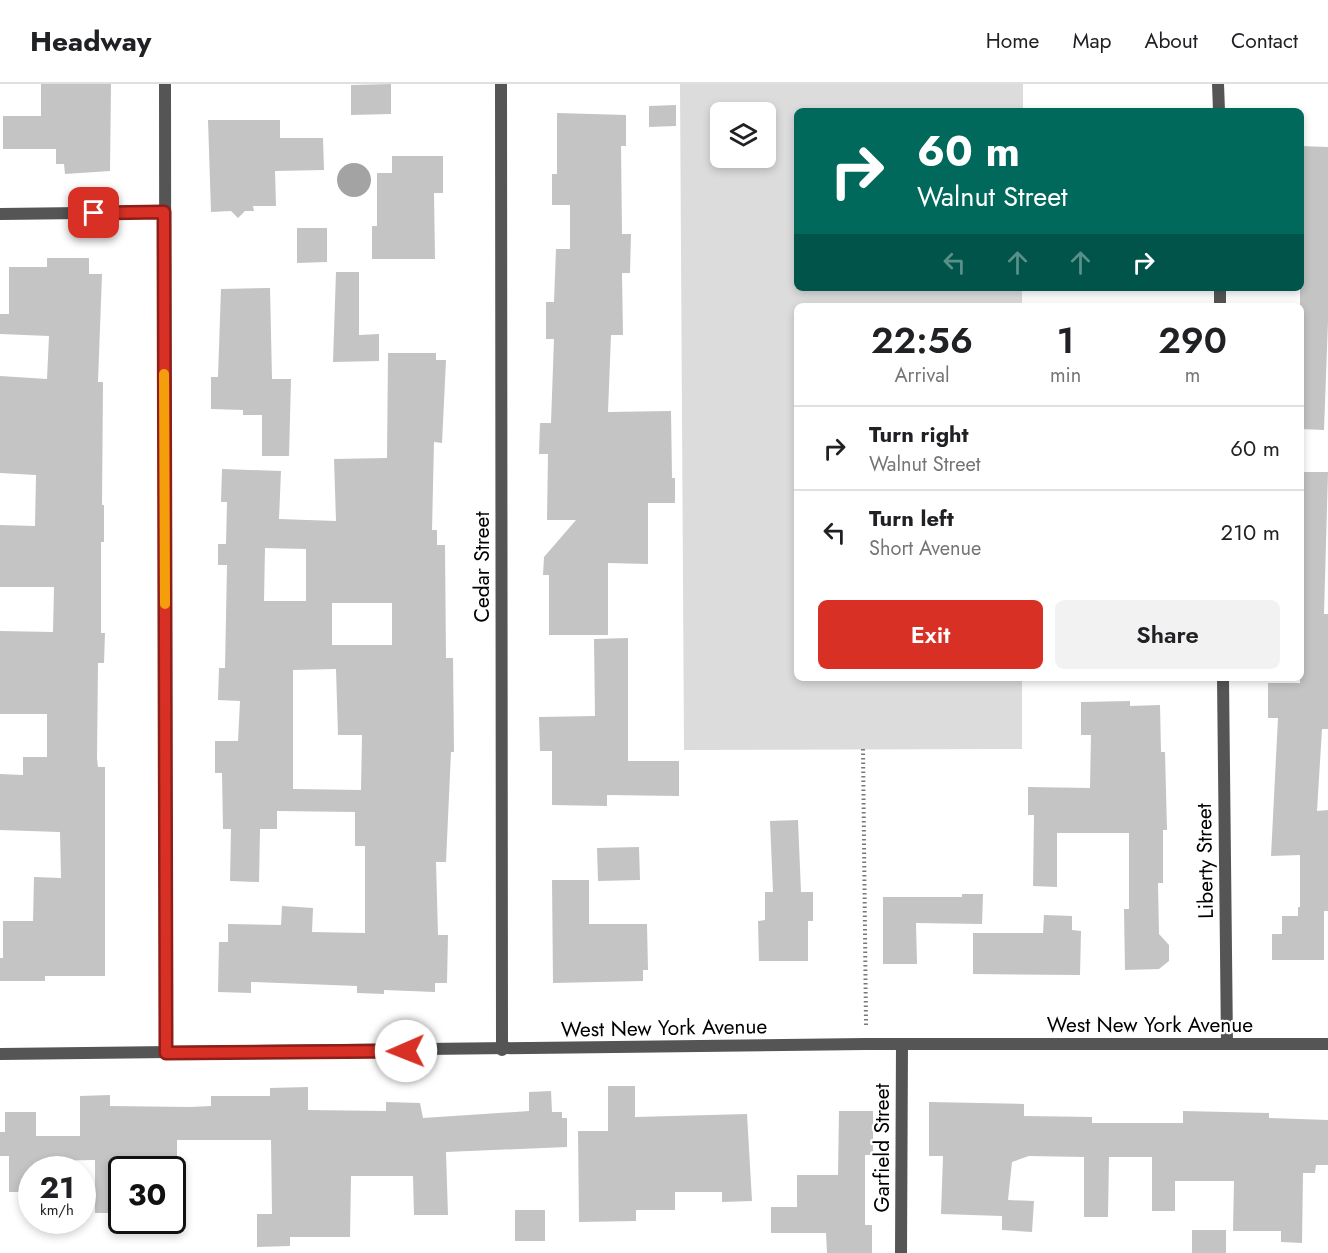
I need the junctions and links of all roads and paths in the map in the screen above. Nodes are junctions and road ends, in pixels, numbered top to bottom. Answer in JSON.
{"nodes":[{"id":1,"x":165,"y":84,"type":"edge"},
{"id":2,"x":501,"y":84,"type":"edge"},
{"id":3,"x":1218,"y":84,"type":"edge"},
{"id":4,"x":1219,"y":108,"type":"edge"},
{"id":5,"x":164,"y":212,"type":"junction"},
{"id":6,"x":0,"y":214,"type":"edge"},
{"id":7,"x":1223,"y":681,"type":"edge"},
{"id":8,"x":863,"y":749,"type":"dead end"},
{"id":9,"x":866,"y":1044,"type":"junction"},
{"id":10,"x":902,"y":1044,"type":"junction"},
{"id":11,"x":1227,"y":1044,"type":"junction"},
{"id":12,"x":1328,"y":1044,"type":"edge"},
{"id":13,"x":502,"y":1050,"type":"junction"},
{"id":14,"x":166,"y":1053,"type":"junction"},
{"id":15,"x":0,"y":1054,"type":"edge"},
{"id":16,"x":901,"y":1253,"type":"edge"}],
"edges":[{"from":1,"to":5,"type":"street"},
{"from":2,"to":13,"type":"street","name":"Cedar Street"},
{"from":3,"to":4,"type":"street"},
{"from":5,"to":6,"type":"street"},
{"from":5,"to":14,"type":"street"},
{"from":7,"to":11,"type":"street","name":"Liberty Street"},
{"from":8,"to":9,"type":"path"},
{"from":9,"to":10,"type":"street","name":"West New York Avenue"},
{"from":9,"to":13,"type":"street","name":"West New York Avenue"},
{"from":10,"to":11,"type":"street","name":"West New York Avenue"},
{"from":10,"to":16,"type":"street","name":"Garfield Street"},
{"from":11,"to":12,"type":"street","name":"West New York Avenue"},
{"from":13,"to":14,"type":"street","name":"West New York Avenue"},
{"from":14,"to":15,"type":"street","name":"West New York Avenue"}]}
